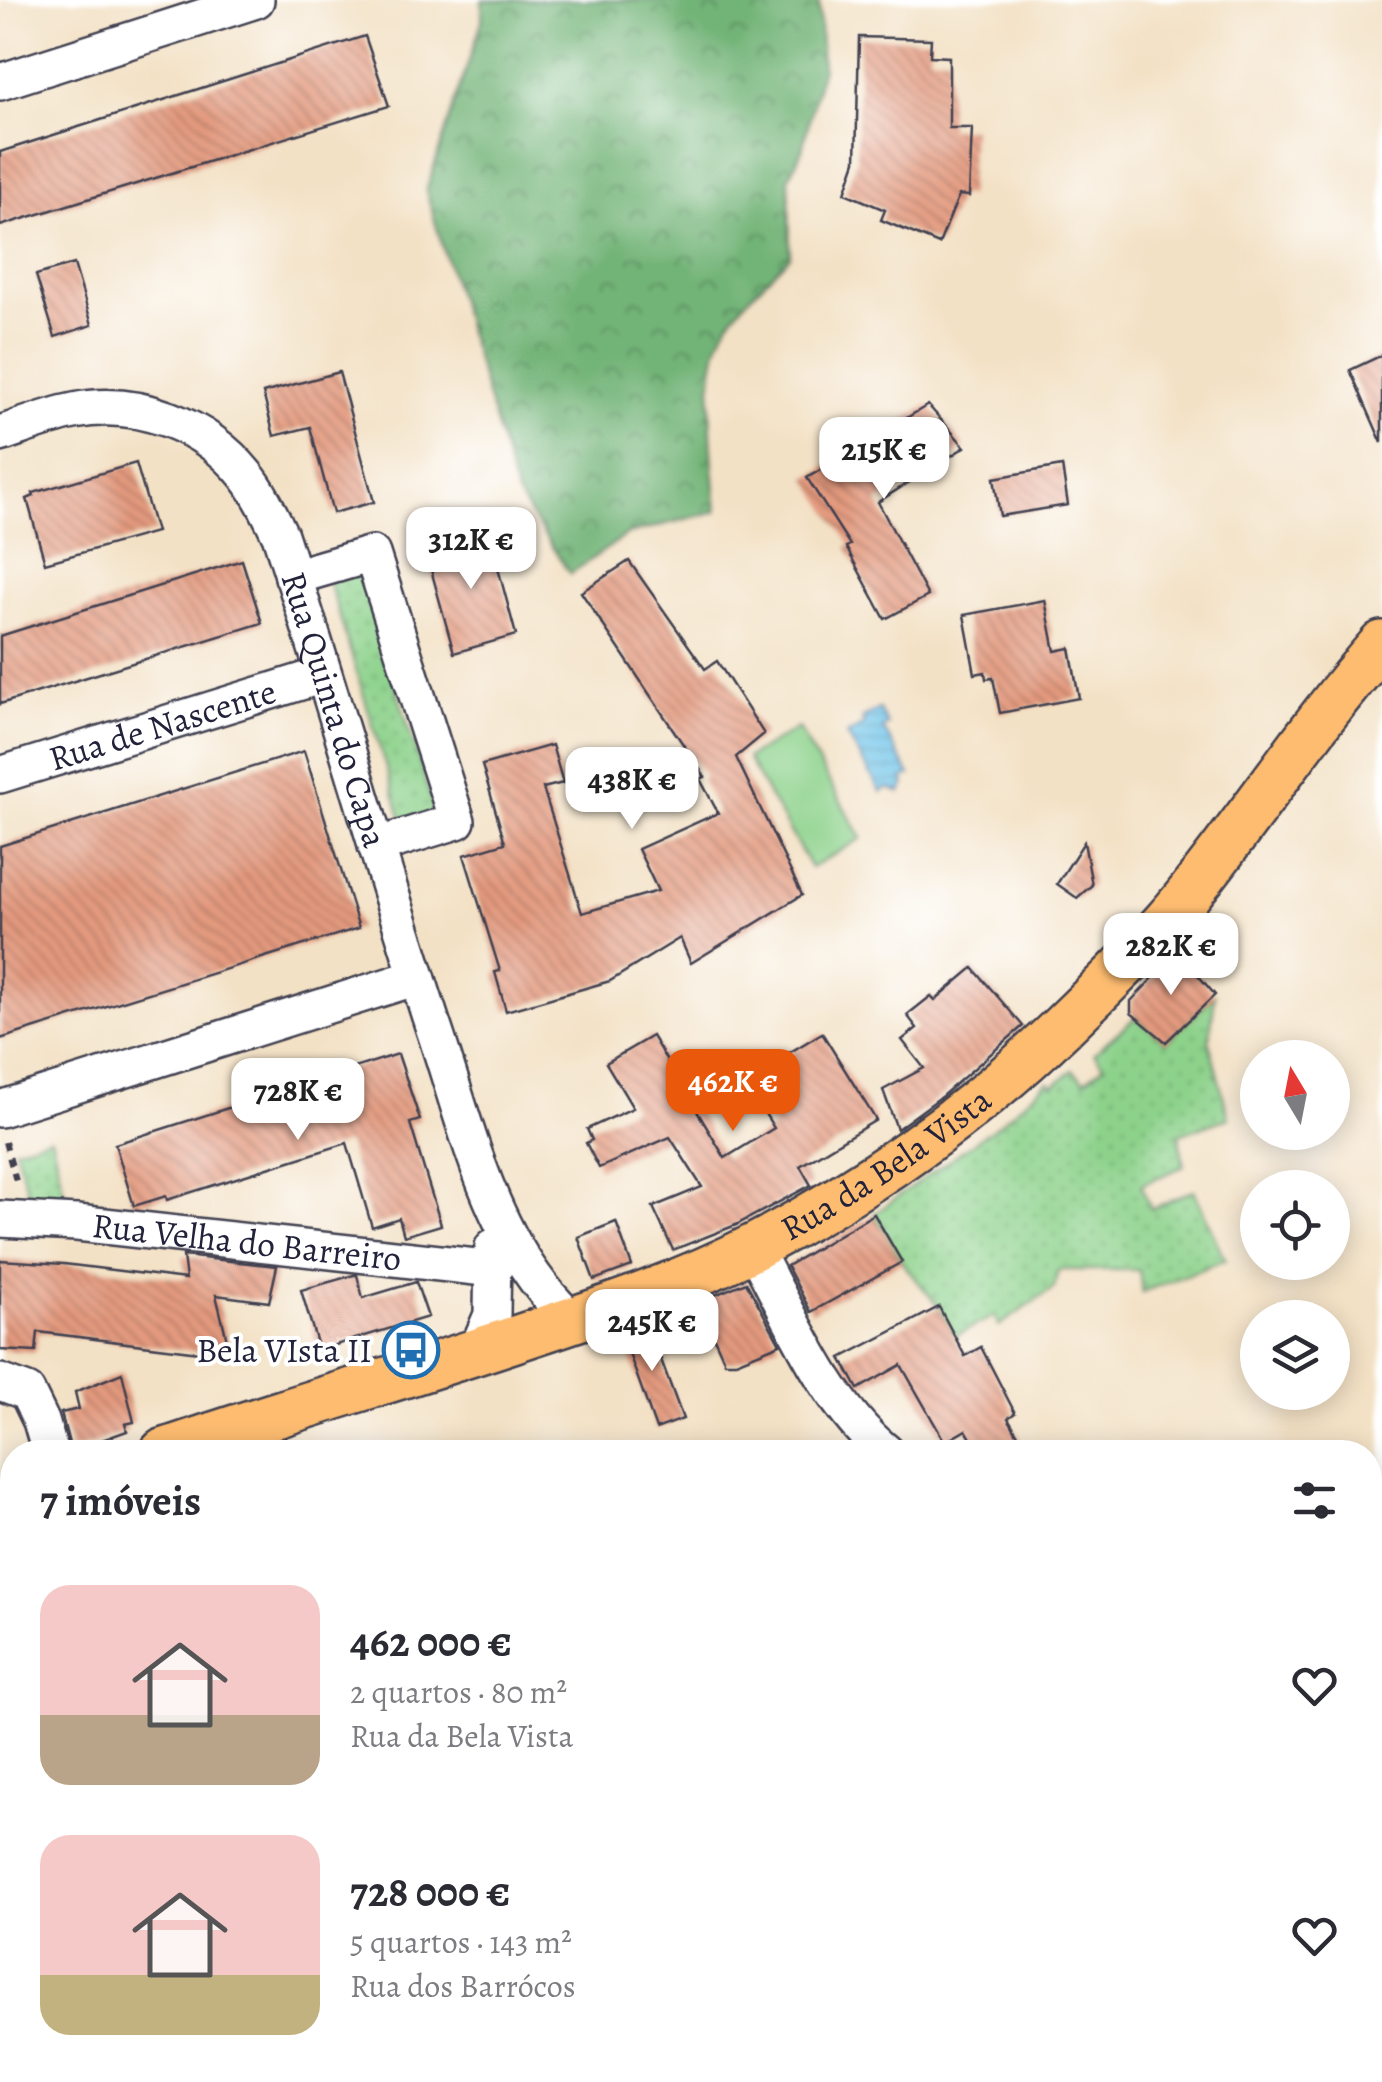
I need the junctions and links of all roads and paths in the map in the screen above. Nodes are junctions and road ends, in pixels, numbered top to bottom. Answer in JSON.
{"nodes":[{"id":1,"x":256,"y":0,"type":"edge"},
{"id":2,"x":0,"y":82,"type":"edge"},
{"id":3,"x":0,"y":434,"type":"edge"},
{"id":4,"x":294,"y":577,"type":"junction"},
{"id":5,"x":1382,"y":644,"type":"edge"},
{"id":6,"x":324,"y":675,"type":"junction"},
{"id":7,"x":0,"y":776,"type":"edge"},
{"id":8,"x":376,"y":846,"type":"junction"},
{"id":9,"x":417,"y":977,"type":"junction"},
{"id":10,"x":0,"y":1109,"type":"edge"},
{"id":11,"x":6,"y":1146,"type":"dead end"},
{"id":12,"x":10,"y":1206,"type":"edge"},
{"id":13,"x":494,"y":1206,"type":"junction"},
{"id":14,"x":753,"y":1247,"type":"junction"},
{"id":15,"x":494,"y":1269,"type":"junction"},
{"id":16,"x":572,"y":1320,"type":"junction"},
{"id":17,"x":476,"y":1352,"type":"junction"},
{"id":18,"x":0,"y":1382,"type":"edge"},
{"id":19,"x":47,"y":1440,"type":"edge"},
{"id":20,"x":201,"y":1440,"type":"edge"},
{"id":21,"x":871,"y":1440,"type":"edge"}],
"edges":[{"from":1,"to":2,"type":"street"},
{"from":3,"to":4,"type":"street","name":"Rua Quinta do Capa"},
{"from":4,"to":6,"type":"street","name":"Rua Quinta do Capa"},
{"from":4,"to":8,"type":"street"},
{"from":5,"to":14,"type":"main road","name":"Rua da Bela Vista"},
{"from":6,"to":7,"type":"street","name":"Rua de Nascente"},
{"from":6,"to":8,"type":"street","name":"Rua Quinta do Capa"},
{"from":8,"to":9,"type":"street","name":"Rua Quinta do Capa"},
{"from":9,"to":10,"type":"street"},
{"from":9,"to":13,"type":"street","name":"Rua Quinta do Capa"},
{"from":11,"to":12,"type":"path"},
{"from":12,"to":15,"type":"street","name":"Rua Velha do Barreiro"},
{"from":13,"to":15,"type":"street"},
{"from":13,"to":16,"type":"street"},
{"from":14,"to":16,"type":"main road","name":"Rua da Bela Vista"},
{"from":14,"to":21,"type":"street"},
{"from":15,"to":17,"type":"street"},
{"from":16,"to":17,"type":"main road","name":"Rua da Bela Vista"},
{"from":17,"to":20,"type":"main road","name":"Rua da Bela Vista"},
{"from":18,"to":19,"type":"street"}]}
